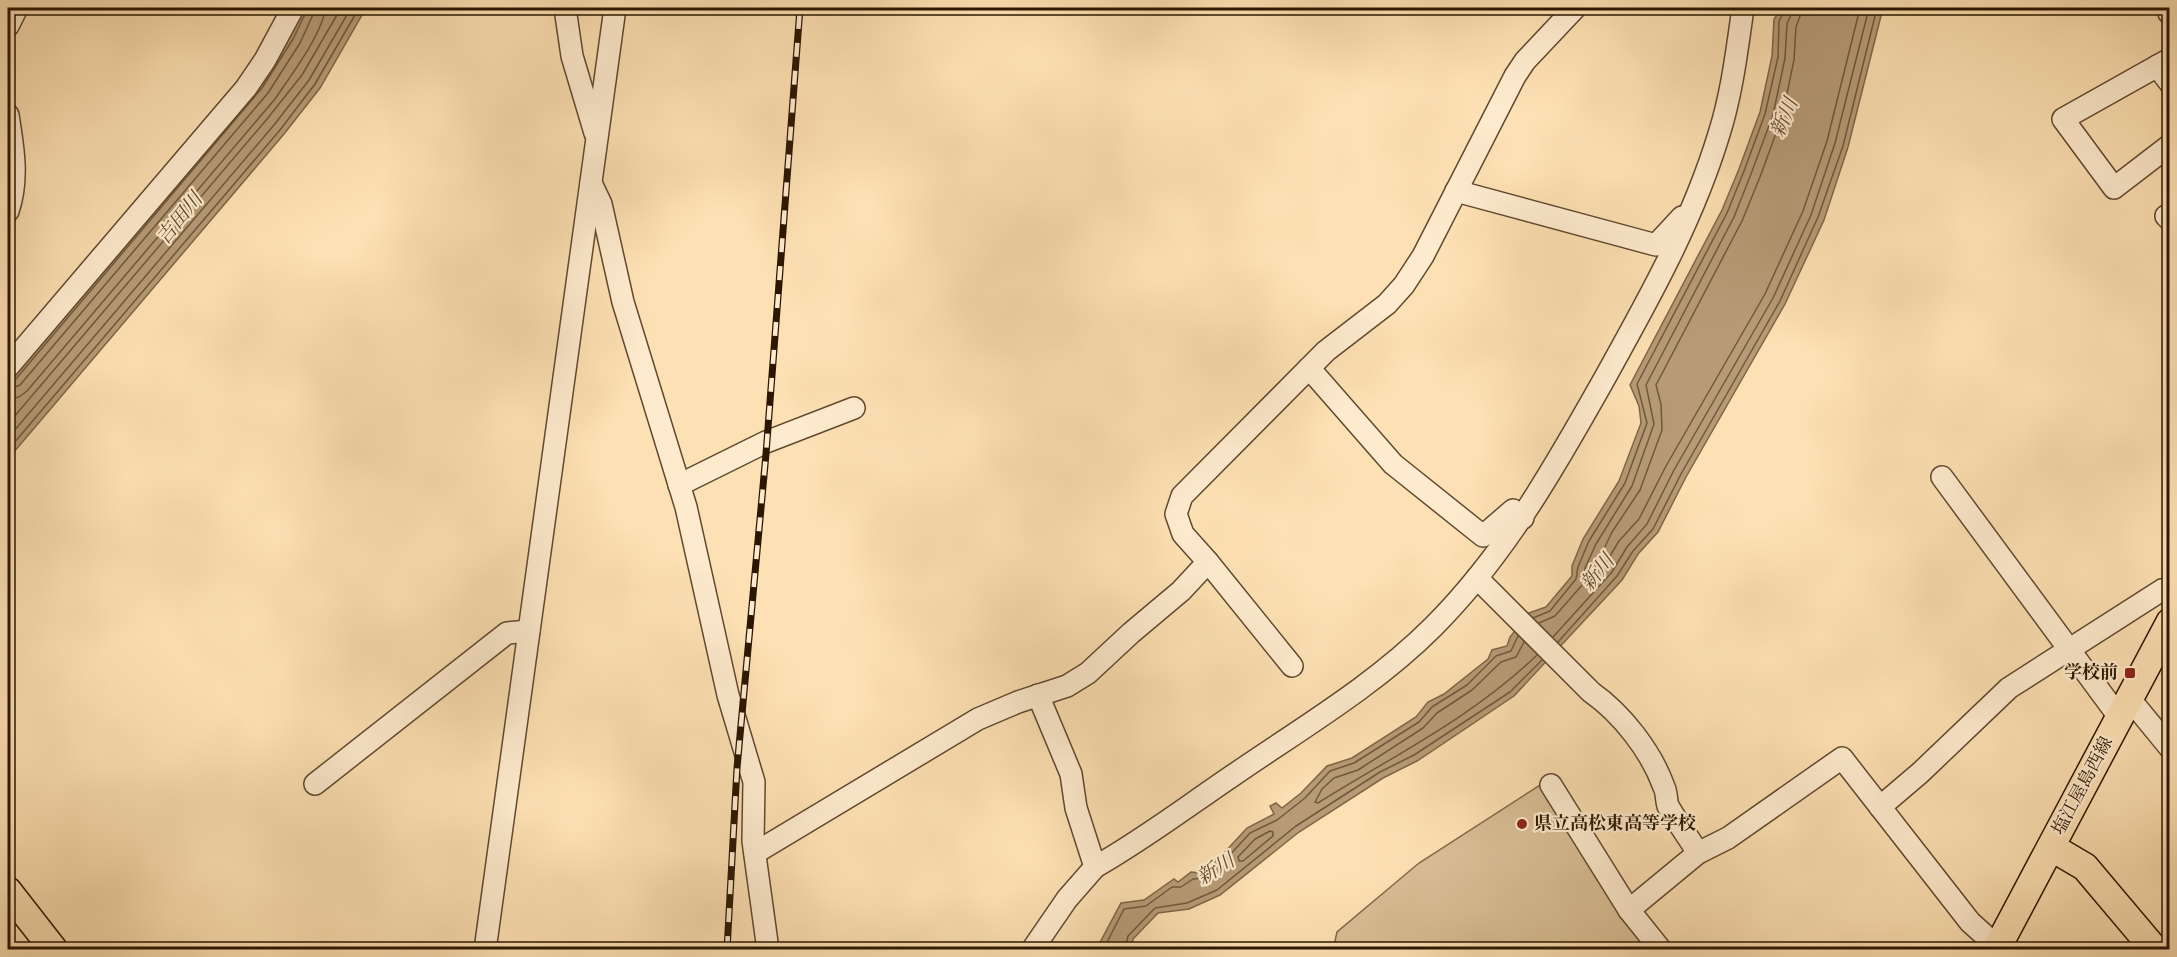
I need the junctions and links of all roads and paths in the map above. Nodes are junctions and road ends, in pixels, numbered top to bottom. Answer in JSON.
{"nodes":[{"id":1,"x":17,"y":8,"type":"edge"},
{"id":2,"x":293,"y":8,"type":"edge"},
{"id":3,"x":565,"y":8,"type":"edge"},
{"id":4,"x":615,"y":8,"type":"edge"},
{"id":5,"x":1575,"y":8,"type":"edge"},
{"id":6,"x":1743,"y":8,"type":"edge"},
{"id":7,"x":8,"y":26,"type":"edge"},
{"id":8,"x":2165,"y":69,"type":"edge"},
{"id":9,"x":8,"y":115,"type":"edge"},
{"id":10,"x":597,"y":139,"type":"junction"},
{"id":11,"x":2169,"y":145,"type":"edge"},
{"id":12,"x":591,"y":183,"type":"junction"},
{"id":13,"x":1456,"y":191,"type":"junction"},
{"id":14,"x":1693,"y":206,"type":"junction"},
{"id":15,"x":8,"y":211,"type":"edge"},
{"id":16,"x":8,"y":367,"type":"edge"},
{"id":17,"x":1309,"y":368,"type":"junction"},
{"id":18,"x":854,"y":408,"type":"dead end"},
{"id":19,"x":1942,"y":477,"type":"dead end"},
{"id":20,"x":679,"y":485,"type":"junction"},
{"id":21,"x":1523,"y":518,"type":"junction"},
{"id":22,"x":1208,"y":562,"type":"junction"},
{"id":23,"x":1477,"y":578,"type":"junction"},
{"id":24,"x":2169,"y":589,"type":"edge"},
{"id":25,"x":2169,"y":622,"type":"edge"},
{"id":26,"x":529,"y":631,"type":"junction"},
{"id":27,"x":2068,"y":649,"type":"junction"},
{"id":28,"x":1292,"y":666,"type":"dead end"},
{"id":29,"x":1038,"y":695,"type":"junction"},
{"id":30,"x":2124,"y":708,"type":"junction"},
{"id":31,"x":2169,"y":748,"type":"edge"},
{"id":32,"x":315,"y":784,"type":"dead end"},
{"id":33,"x":1551,"y":785,"type":"dead end"},
{"id":34,"x":1880,"y":807,"type":"junction"},
{"id":35,"x":2051,"y":847,"type":"junction"},
{"id":36,"x":755,"y":853,"type":"junction"},
{"id":37,"x":1698,"y":853,"type":"junction"},
{"id":38,"x":1095,"y":867,"type":"junction"},
{"id":39,"x":8,"y":891,"type":"edge"},
{"id":40,"x":1629,"y":910,"type":"junction"},
{"id":41,"x":1998,"y":948,"type":"edge"},
{"id":42,"x":54,"y":950,"type":"edge"},
{"id":43,"x":485,"y":950,"type":"edge"},
{"id":44,"x":768,"y":950,"type":"edge"},
{"id":45,"x":1032,"y":950,"type":"edge"},
{"id":46,"x":1661,"y":950,"type":"edge"},
{"id":47,"x":2155,"y":950,"type":"edge"}],
"edges":[{"from":1,"to":7,"type":"street"},
{"from":2,"to":16,"type":"street"},
{"from":3,"to":10,"type":"street"},
{"from":4,"to":10,"type":"street"},
{"from":5,"to":13,"type":"street"},
{"from":6,"to":14,"type":"street"},
{"from":8,"to":11,"type":"street"},
{"from":9,"to":15,"type":"street"},
{"from":10,"to":12,"type":"street"},
{"from":12,"to":20,"type":"street"},
{"from":12,"to":26,"type":"street"},
{"from":13,"to":14,"type":"street"},
{"from":13,"to":17,"type":"street"},
{"from":14,"to":21,"type":"street"},
{"from":17,"to":21,"type":"street"},
{"from":17,"to":22,"type":"street"},
{"from":18,"to":20,"type":"street"},
{"from":19,"to":27,"type":"street"},
{"from":20,"to":36,"type":"street"},
{"from":21,"to":23,"type":"street"},
{"from":22,"to":28,"type":"street"},
{"from":22,"to":29,"type":"street"},
{"from":23,"to":37,"type":"street"},
{"from":23,"to":38,"type":"street"},
{"from":24,"to":27,"type":"street"},
{"from":25,"to":30,"type":"main road","name":"塩江屋島西線"},
{"from":26,"to":32,"type":"street"},
{"from":26,"to":43,"type":"street"},
{"from":27,"to":30,"type":"street"},
{"from":27,"to":34,"type":"street"},
{"from":29,"to":36,"type":"street"},
{"from":29,"to":38,"type":"street"},
{"from":30,"to":31,"type":"street"},
{"from":30,"to":35,"type":"main road","name":"塩江屋島西線"},
{"from":33,"to":40,"type":"street"},
{"from":34,"to":37,"type":"street"},
{"from":34,"to":41,"type":"street"},
{"from":35,"to":41,"type":"main road","name":"塩江屋島西線"},
{"from":35,"to":47,"type":"main road"},
{"from":36,"to":44,"type":"street"},
{"from":37,"to":40,"type":"street"},
{"from":38,"to":45,"type":"street"},
{"from":39,"to":42,"type":"main road"},
{"from":40,"to":46,"type":"street"}]}
